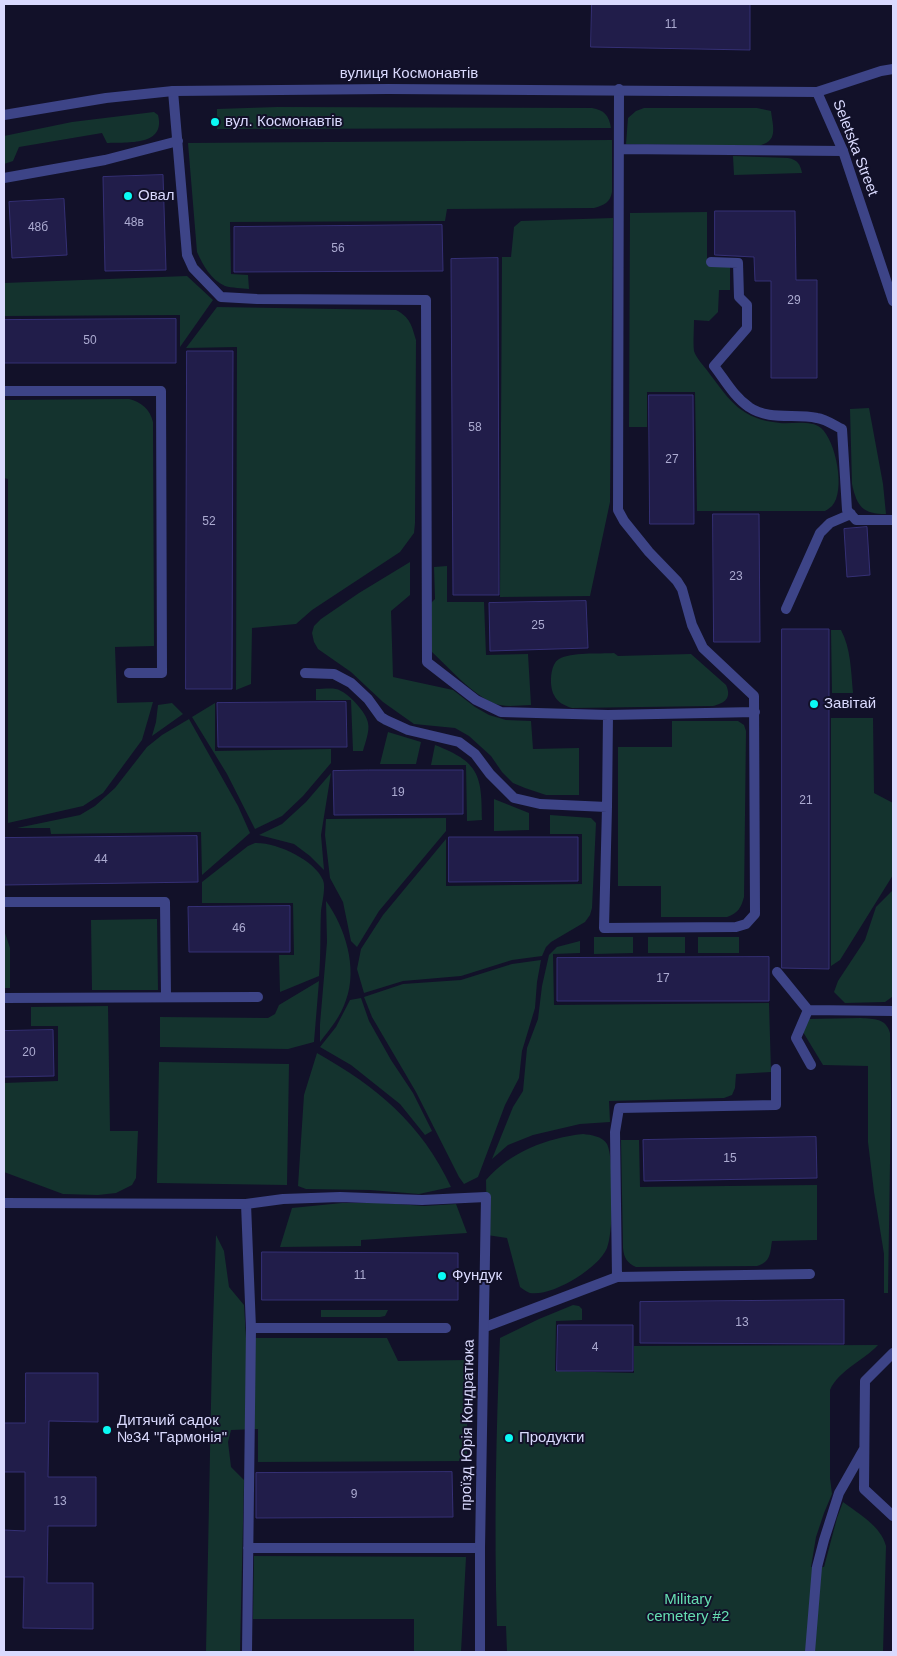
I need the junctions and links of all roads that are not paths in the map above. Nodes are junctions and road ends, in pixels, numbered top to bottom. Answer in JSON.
{"nodes":[{"id":1,"x":893,"y":69,"type":"edge"},
{"id":2,"x":619,"y":89,"type":"junction"},
{"id":3,"x":173,"y":92,"type":"junction"},
{"id":4,"x":817,"y":92,"type":"junction"},
{"id":5,"x":4,"y":115,"type":"edge"},
{"id":6,"x":178,"y":141,"type":"junction"},
{"id":7,"x":619,"y":149,"type":"junction"},
{"id":8,"x":843,"y":151,"type":"junction"},
{"id":9,"x":4,"y":178,"type":"edge"},
{"id":10,"x":711,"y":262,"type":"dead end"},
{"id":11,"x":893,"y":301,"type":"edge"},
{"id":12,"x":4,"y":391,"type":"edge"},
{"id":13,"x":851,"y":514,"type":"junction"},
{"id":14,"x":893,"y":520,"type":"edge"},
{"id":15,"x":786,"y":609,"type":"dead end"},
{"id":16,"x":129,"y":673,"type":"dead end"},
{"id":17,"x":305,"y":673,"type":"dead end"},
{"id":18,"x":755,"y":712,"type":"junction"},
{"id":19,"x":608,"y":715,"type":"junction"},
{"id":20,"x":607,"y":807,"type":"junction"},
{"id":21,"x":4,"y":902,"type":"edge"},
{"id":22,"x":777,"y":972,"type":"dead end"},
{"id":23,"x":166,"y":996,"type":"junction"},
{"id":24,"x":258,"y":997,"type":"dead end"},
{"id":25,"x":4,"y":998,"type":"edge"},
{"id":26,"x":808,"y":1010,"type":"junction"},
{"id":27,"x":893,"y":1011,"type":"edge"},
{"id":28,"x":811,"y":1065,"type":"dead end"},
{"id":29,"x":776,"y":1069,"type":"dead end"},
{"id":30,"x":4,"y":1203,"type":"edge"},
{"id":31,"x":246,"y":1204,"type":"junction"},
{"id":32,"x":810,"y":1274,"type":"dead end"},
{"id":33,"x":617,"y":1277,"type":"junction"},
{"id":34,"x":485,"y":1327,"type":"junction"},
{"id":35,"x":251,"y":1328,"type":"junction"},
{"id":36,"x":446,"y":1328,"type":"dead end"},
{"id":37,"x":893,"y":1353,"type":"edge"},
{"id":38,"x":864,"y":1449,"type":"junction"},
{"id":39,"x":893,"y":1516,"type":"edge"},
{"id":40,"x":248,"y":1548,"type":"junction"},
{"id":41,"x":480,"y":1548,"type":"junction"},
{"id":42,"x":247,"y":1652,"type":"edge"},
{"id":43,"x":480,"y":1652,"type":"edge"},
{"id":44,"x":810,"y":1652,"type":"edge"}],
"edges":[{"from":1,"to":4,"type":"street","name":"вулиця Космонавтів"},
{"from":2,"to":3,"type":"street","name":"вулиця Космонавтів"},
{"from":2,"to":4,"type":"street","name":"вулиця Космонавтів"},
{"from":2,"to":7,"type":"street"},
{"from":3,"to":5,"type":"street","name":"вулиця Космонавтів"},
{"from":3,"to":6,"type":"street"},
{"from":4,"to":8,"type":"street","name":"Seletska Street"},
{"from":6,"to":9,"type":"street"},
{"from":6,"to":19,"type":"street"},
{"from":7,"to":8,"type":"street"},
{"from":7,"to":18,"type":"street"},
{"from":8,"to":11,"type":"street","name":"Seletska Street"},
{"from":10,"to":13,"type":"street"},
{"from":12,"to":16,"type":"street"},
{"from":13,"to":14,"type":"street"},
{"from":13,"to":15,"type":"street"},
{"from":17,"to":20,"type":"street"},
{"from":18,"to":19,"type":"street"},
{"from":18,"to":20,"type":"street"},
{"from":19,"to":20,"type":"street"},
{"from":21,"to":23,"type":"street"},
{"from":22,"to":26,"type":"street"},
{"from":23,"to":24,"type":"street"},
{"from":23,"to":25,"type":"street"},
{"from":26,"to":27,"type":"street"},
{"from":26,"to":28,"type":"street"},
{"from":29,"to":33,"type":"street"},
{"from":30,"to":31,"type":"street"},
{"from":31,"to":34,"type":"street","name":"проїзд Юрія Кондратюка"},
{"from":31,"to":35,"type":"street"},
{"from":32,"to":33,"type":"street"},
{"from":33,"to":34,"type":"street"},
{"from":34,"to":41,"type":"street","name":"проїзд Юрія Кондратюка"},
{"from":35,"to":36,"type":"street"},
{"from":35,"to":40,"type":"street"},
{"from":37,"to":38,"type":"street"},
{"from":38,"to":39,"type":"street"},
{"from":38,"to":44,"type":"street"},
{"from":40,"to":41,"type":"street"},
{"from":40,"to":42,"type":"street"},
{"from":41,"to":43,"type":"street","name":"проїзд Юрія Кондратюка"}]}
